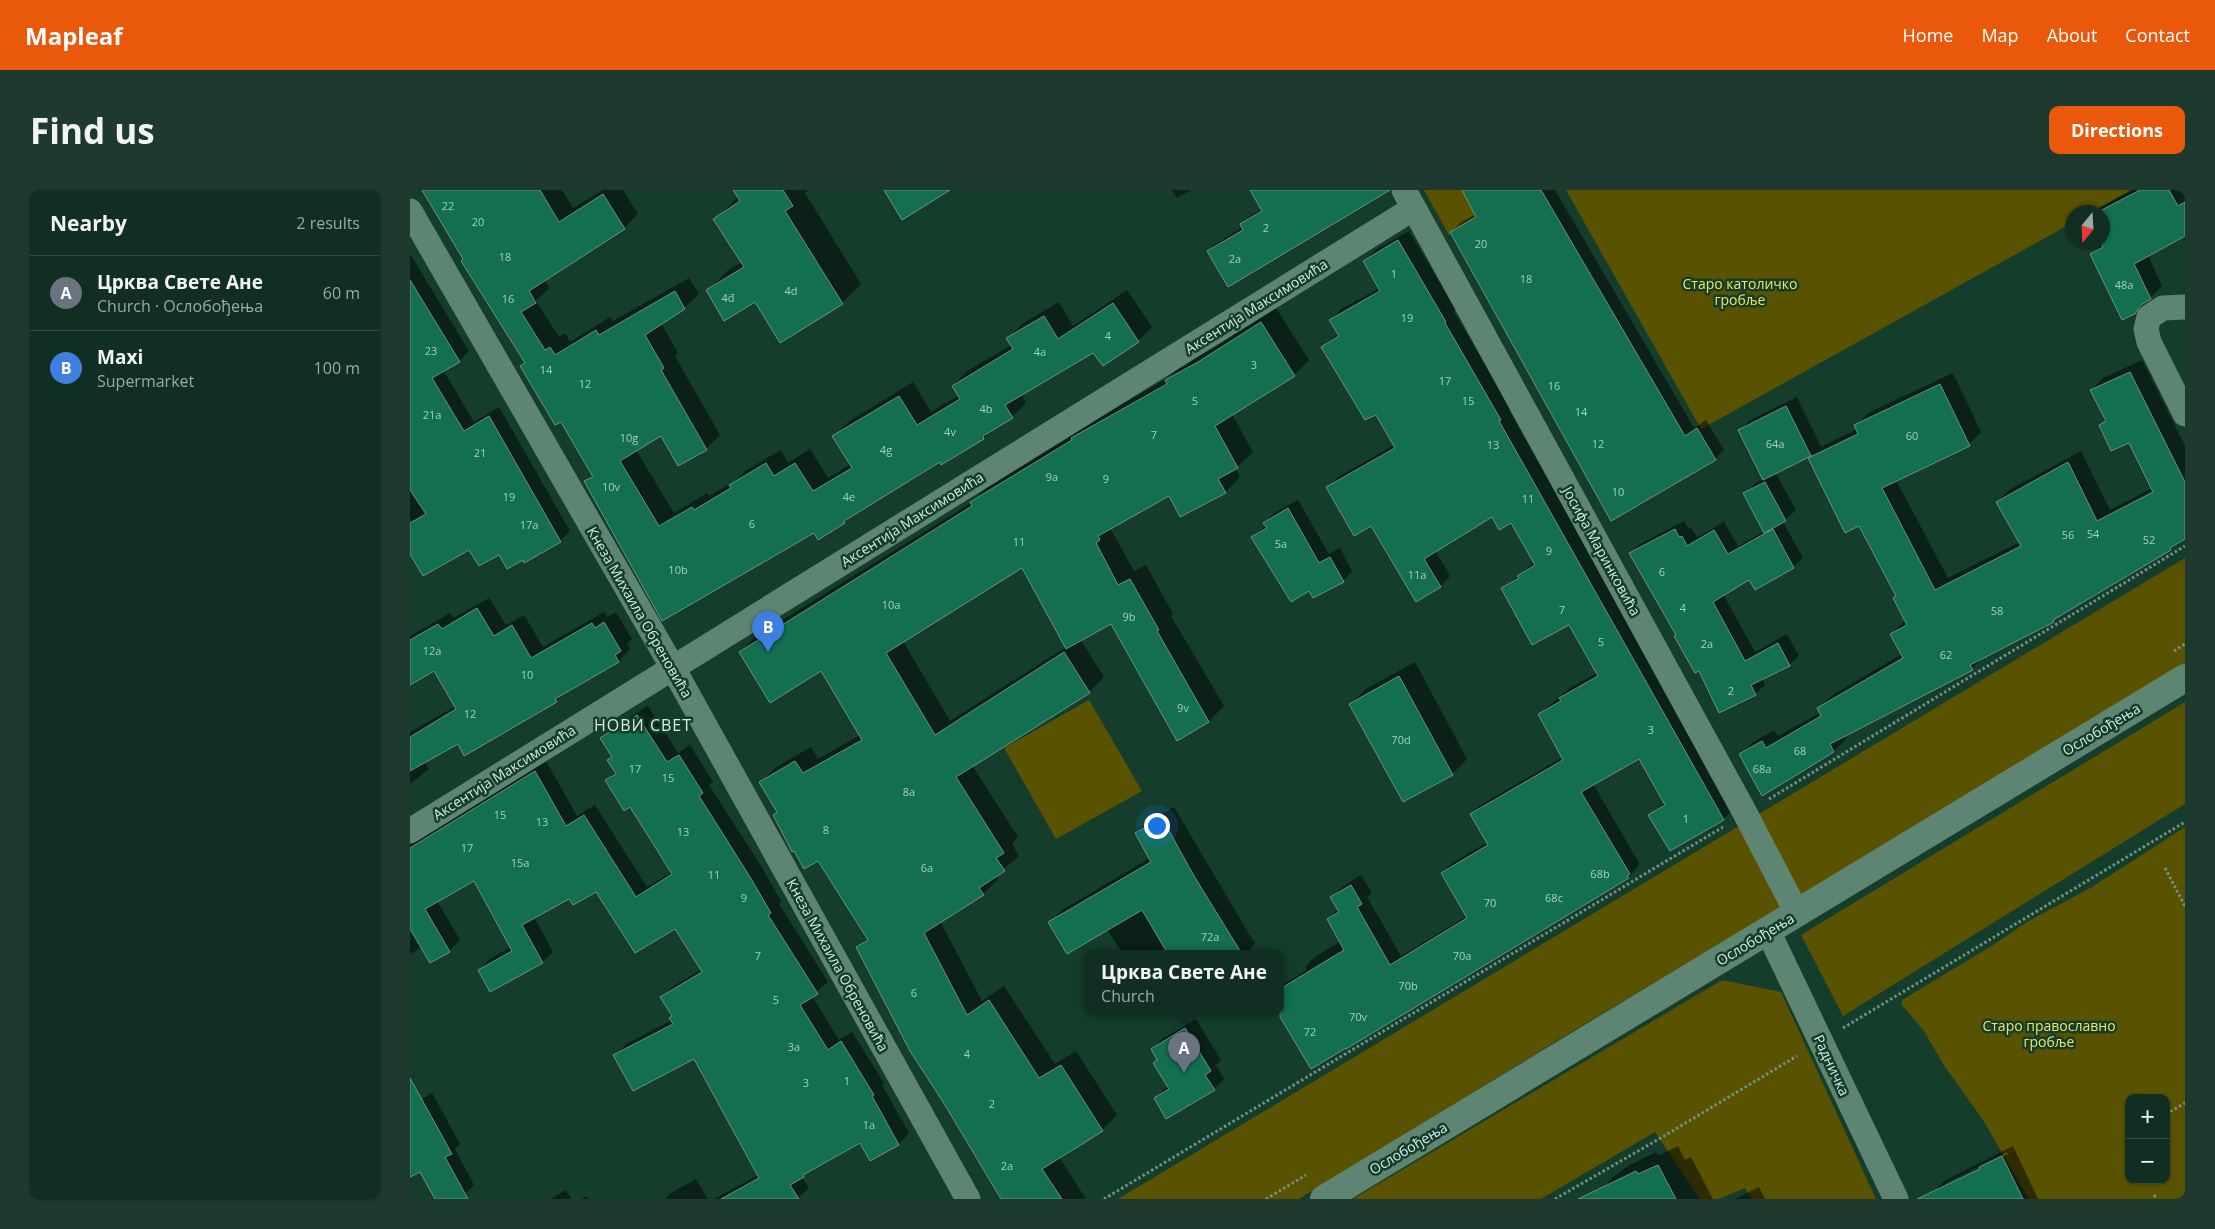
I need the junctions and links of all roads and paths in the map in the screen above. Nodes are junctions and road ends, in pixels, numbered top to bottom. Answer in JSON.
{"nodes":[{"id":1,"x":1409,"y":199,"type":"edge"},
{"id":2,"x":410,"y":212,"type":"edge"},
{"id":3,"x":2185,"y":306,"type":"edge"},
{"id":4,"x":2185,"y":414,"type":"edge"},
{"id":5,"x":2185,"y":546,"type":"edge"},
{"id":6,"x":672,"y":668,"type":"junction"},
{"id":7,"x":2185,"y":678,"type":"edge"},
{"id":8,"x":1745,"y":813,"type":"junction"},
{"id":9,"x":2185,"y":822,"type":"edge"},
{"id":10,"x":410,"y":831,"type":"edge"},
{"id":11,"x":2165,"y":868,"type":"dead end"},
{"id":12,"x":2185,"y":906,"type":"edge"},
{"id":13,"x":1797,"y":913,"type":"junction"},
{"id":14,"x":1768,"y":931,"type":"junction"},
{"id":15,"x":1820,"y":1042,"type":"junction"},
{"id":16,"x":2185,"y":1103,"type":"edge"},
{"id":17,"x":2170,"y":1112,"type":"edge"},
{"id":18,"x":968,"y":1199,"type":"edge"},
{"id":19,"x":1104,"y":1199,"type":"edge"},
{"id":20,"x":1324,"y":1199,"type":"edge"},
{"id":21,"x":1555,"y":1199,"type":"edge"},
{"id":22,"x":1896,"y":1199,"type":"edge"}],
"edges":[{"from":1,"to":6,"type":"street","name":"Аксентија Максимовића"},
{"from":1,"to":8,"type":"street","name":"Јосифа Маринковића"},
{"from":2,"to":6,"type":"street","name":"Кнеза Михаила Обреновића"},
{"from":3,"to":4,"type":"street"},
{"from":5,"to":8,"type":"path"},
{"from":6,"to":10,"type":"street","name":"Аксентија Максимовића"},
{"from":6,"to":18,"type":"street","name":"Кнеза Михаила Обреновића"},
{"from":7,"to":13,"type":"street","name":"Ослобођења"},
{"from":8,"to":13,"type":"street","name":"Јосифа Маринковића"},
{"from":8,"to":19,"type":"path"},
{"from":9,"to":15,"type":"path"},
{"from":11,"to":12,"type":"path"},
{"from":13,"to":14,"type":"street","name":"Ослобођења"},
{"from":14,"to":15,"type":"street","name":"Радничка"},
{"from":14,"to":20,"type":"street","name":"Ослобођења"},
{"from":15,"to":21,"type":"path"},
{"from":15,"to":22,"type":"street","name":"Радничка"},
{"from":16,"to":17,"type":"path"}]}
